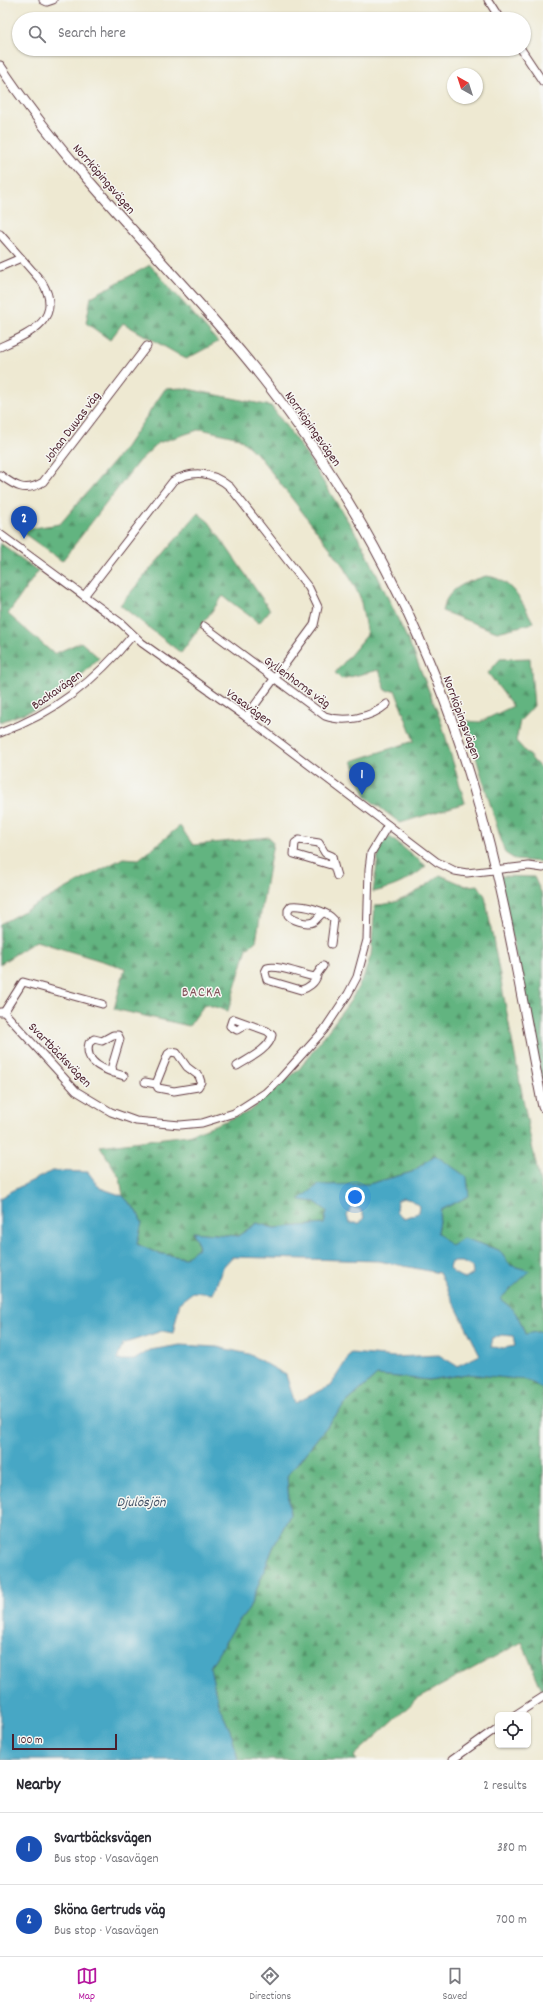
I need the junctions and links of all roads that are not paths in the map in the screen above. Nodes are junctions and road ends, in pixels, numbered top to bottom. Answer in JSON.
{"nodes":[{"id":1,"x":43,"y":0,"type":"edge"},
{"id":2,"x":53,"y":0,"type":"edge"},
{"id":3,"x":488,"y":0,"type":"edge"},
{"id":4,"x":496,"y":12,"type":"edge"},
{"id":5,"x":525,"y":56,"type":"edge"},
{"id":6,"x":0,"y":66,"type":"edge"},
{"id":7,"x":543,"y":82,"type":"edge"},
{"id":8,"x":0,"y":234,"type":"edge"},
{"id":9,"x":21,"y":258,"type":"junction"},
{"id":10,"x":0,"y":267,"type":"edge"},
{"id":11,"x":147,"y":346,"type":"dead end"},
{"id":12,"x":0,"y":347,"type":"edge"},
{"id":13,"x":0,"y":475,"type":"edge"},
{"id":14,"x":0,"y":534,"type":"edge"},
{"id":15,"x":84,"y":596,"type":"junction"},
{"id":16,"x":204,"y":626,"type":"dead end"},
{"id":17,"x":133,"y":635,"type":"junction"},
{"id":18,"x":274,"y":679,"type":"junction"},
{"id":19,"x":386,"y":704,"type":"dead end"},
{"id":20,"x":246,"y":717,"type":"junction"},
{"id":21,"x":0,"y":733,"type":"edge"},
{"id":22,"x":388,"y":824,"type":"junction"},
{"id":23,"x":334,"y":866,"type":"junction"},
{"id":24,"x":543,"y":868,"type":"edge"},
{"id":25,"x":495,"y":869,"type":"junction"},
{"id":26,"x":336,"y":876,"type":"dead end"},
{"id":27,"x":323,"y":913,"type":"dead end"},
{"id":28,"x":331,"y":944,"type":"dead end"},
{"id":29,"x":323,"y":966,"type":"dead end"},
{"id":30,"x":317,"y":976,"type":"junction"},
{"id":31,"x":102,"y":1004,"type":"dead end"},
{"id":32,"x":2,"y":1012,"type":"edge"},
{"id":33,"x":246,"y":1024,"type":"dead end"},
{"id":34,"x":238,"y":1066,"type":"dead end"},
{"id":35,"x":113,"y":1073,"type":"junction"},
{"id":36,"x":124,"y":1076,"type":"dead end"},
{"id":37,"x":145,"y":1082,"type":"dead end"},
{"id":38,"x":156,"y":1084,"type":"junction"},
{"id":39,"x":543,"y":1107,"type":"edge"},
{"id":40,"x":543,"y":1697,"type":"edge"},
{"id":41,"x":519,"y":1712,"type":"edge"},
{"id":42,"x":495,"y":1729,"type":"edge"},
{"id":43,"x":452,"y":1760,"type":"edge"}],
"edges":[{"from":1,"to":2,"type":"street"},
{"from":3,"to":4,"type":"street"},
{"from":5,"to":7,"type":"street"},
{"from":6,"to":25,"type":"main road","name":"Norrköpingsvägen"},
{"from":8,"to":9,"type":"street"},
{"from":9,"to":10,"type":"street"},
{"from":9,"to":12,"type":"street"},
{"from":11,"to":13,"type":"street","name":"Johan Duwas väg"},
{"from":14,"to":15,"type":"street","name":"Vasavägen"},
{"from":15,"to":17,"type":"street","name":"Vasavägen"},
{"from":15,"to":18,"type":"street"},
{"from":16,"to":18,"type":"street","name":"Gyllenhorns väg"},
{"from":17,"to":20,"type":"street","name":"Vasavägen"},
{"from":17,"to":21,"type":"street","name":"Backavägen"},
{"from":18,"to":19,"type":"street","name":"Gyllenhorns väg"},
{"from":18,"to":20,"type":"street"},
{"from":20,"to":22,"type":"street","name":"Vasavägen"},
{"from":22,"to":25,"type":"street","name":"Vasavägen"},
{"from":22,"to":32,"type":"street","name":"Svartbäcksvägen"},
{"from":23,"to":23,"type":"street"},
{"from":23,"to":26,"type":"street"},
{"from":24,"to":25,"type":"street","name":"Vasavägen"},
{"from":25,"to":39,"type":"main road","name":"Norrköpingsvägen"},
{"from":27,"to":28,"type":"street"},
{"from":29,"to":30,"type":"street"},
{"from":30,"to":30,"type":"street"},
{"from":31,"to":32,"type":"street","name":"Svartbäcksvägen"},
{"from":33,"to":34,"type":"street"},
{"from":35,"to":35,"type":"street"},
{"from":35,"to":36,"type":"street"},
{"from":37,"to":38,"type":"street"},
{"from":38,"to":38,"type":"street"},
{"from":40,"to":41,"type":"street"},
{"from":42,"to":43,"type":"street"}]}
